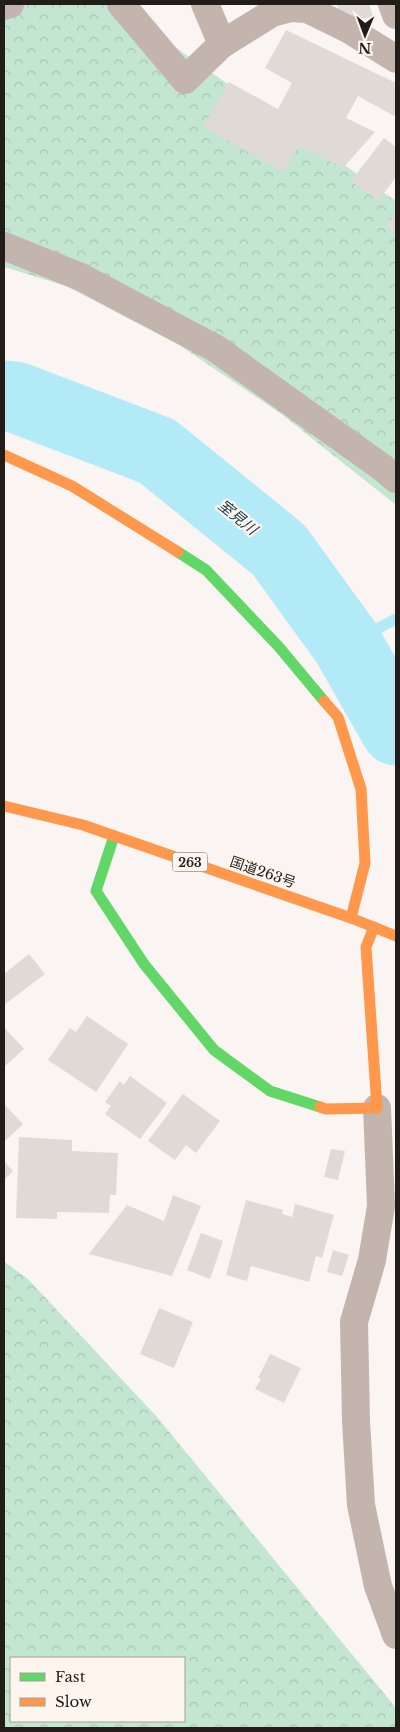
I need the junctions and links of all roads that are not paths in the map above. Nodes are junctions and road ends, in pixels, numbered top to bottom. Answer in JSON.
{"nodes":[{"id":1,"x":10,"y":4,"type":"edge"},
{"id":2,"x":122,"y":4,"type":"edge"},
{"id":3,"x":205,"y":4,"type":"edge"},
{"id":4,"x":392,"y":4,"type":"edge"},
{"id":5,"x":4,"y":6,"type":"edge"},
{"id":6,"x":396,"y":15,"type":"edge"},
{"id":7,"x":222,"y":44,"type":"junction"},
{"id":8,"x":396,"y":59,"type":"edge"},
{"id":9,"x":4,"y":246,"type":"edge"},
{"id":10,"x":4,"y":455,"type":"edge"},
{"id":11,"x":396,"y":479,"type":"edge"},
{"id":12,"x":4,"y":806,"type":"edge"},
{"id":13,"x":114,"y":836,"type":"junction"},
{"id":14,"x":351,"y":918,"type":"junction"},
{"id":15,"x":374,"y":927,"type":"junction"},
{"id":16,"x":396,"y":936,"type":"edge"},
{"id":17,"x":376,"y":1108,"type":"junction"},
{"id":18,"x":396,"y":1635,"type":"edge"}],
"edges":[{"from":1,"to":5,"type":"street"},
{"from":2,"to":7,"type":"street"},
{"from":3,"to":7,"type":"street"},
{"from":4,"to":6,"type":"street"},
{"from":7,"to":8,"type":"street"},
{"from":9,"to":11,"type":"street"},
{"from":10,"to":14,"type":"main road"},
{"from":12,"to":13,"type":"main road","name":"国道263号","number":"263"},
{"from":13,"to":14,"type":"main road","name":"国道263号","number":"263"},
{"from":13,"to":17,"type":"main road"},
{"from":14,"to":15,"type":"main road","name":"国道263号","number":"263"},
{"from":15,"to":16,"type":"main road","name":"国道263号","number":"263"},
{"from":15,"to":17,"type":"main road"},
{"from":17,"to":18,"type":"street"}]}
